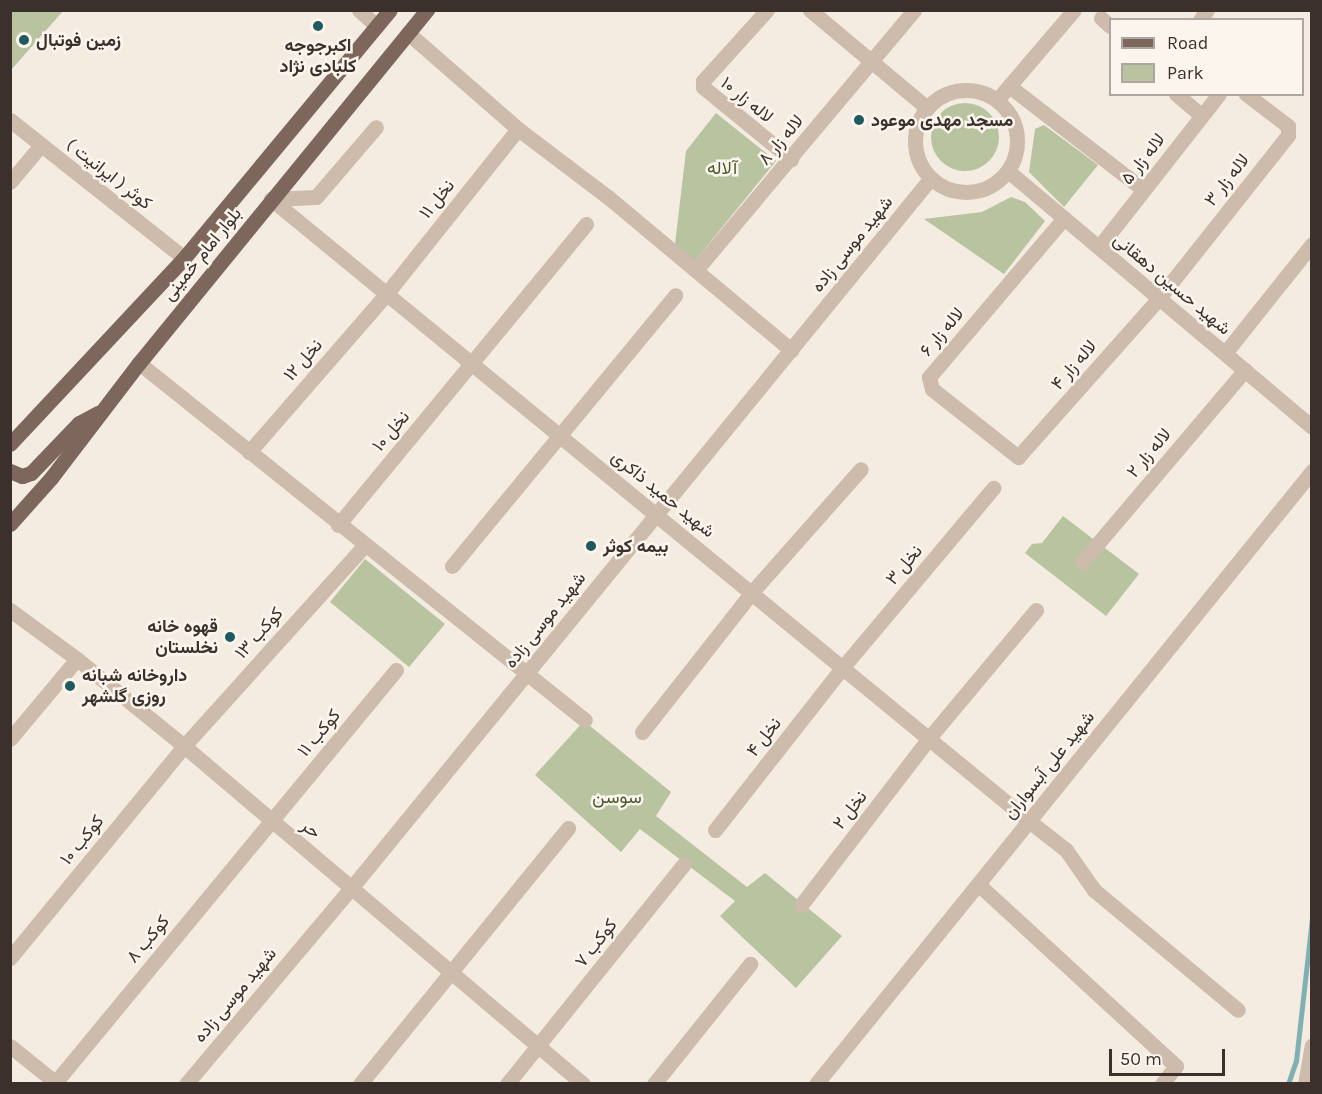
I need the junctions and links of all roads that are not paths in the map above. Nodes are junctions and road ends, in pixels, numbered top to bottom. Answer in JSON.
{"nodes":[{"id":1,"x":359,"y":10,"type":"edge"},
{"id":2,"x":390,"y":10,"type":"edge"},
{"id":3,"x":427,"y":10,"type":"edge"},
{"id":4,"x":767,"y":10,"type":"edge"},
{"id":5,"x":810,"y":10,"type":"edge"},
{"id":6,"x":914,"y":10,"type":"edge"},
{"id":7,"x":1074,"y":10,"type":"edge"},
{"id":8,"x":377,"y":26,"type":"junction"},
{"id":9,"x":408,"y":33,"type":"junction"},
{"id":10,"x":872,"y":63,"type":"junction"},
{"id":11,"x":1009,"y":86,"type":"junction"},
{"id":12,"x":1178,"y":96,"type":"edge"},
{"id":13,"x":1217,"y":96,"type":"edge"},
{"id":14,"x":1249,"y":96,"type":"edge"},
{"id":15,"x":997,"y":100,"type":"junction"},
{"id":16,"x":927,"y":108,"type":"junction"},
{"id":17,"x":1202,"y":115,"type":"junction"},
{"id":18,"x":10,"y":120,"type":"edge"},
{"id":19,"x":376,"y":127,"type":"dead end"},
{"id":20,"x":518,"y":129,"type":"junction"},
{"id":21,"x":41,"y":145,"type":"junction"},
{"id":22,"x":791,"y":159,"type":"junction"},
{"id":23,"x":1008,"y":171,"type":"junction"},
{"id":24,"x":930,"y":179,"type":"junction"},
{"id":25,"x":10,"y":182,"type":"edge"},
{"id":26,"x":1144,"y":190,"type":"junction"},
{"id":27,"x":271,"y":199,"type":"junction"},
{"id":28,"x":1064,"y":218,"type":"junction"},
{"id":29,"x":586,"y":224,"type":"dead end"},
{"id":30,"x":1311,"y":244,"type":"edge"},
{"id":31,"x":1099,"y":248,"type":"junction"},
{"id":32,"x":184,"y":258,"type":"junction"},
{"id":33,"x":696,"y":270,"type":"junction"},
{"id":34,"x":387,"y":293,"type":"junction"},
{"id":35,"x":675,"y":295,"type":"dead end"},
{"id":36,"x":1159,"y":298,"type":"junction"},
{"id":37,"x":791,"y":350,"type":"junction"},
{"id":38,"x":1225,"y":353,"type":"junction"},
{"id":39,"x":139,"y":363,"type":"junction"},
{"id":40,"x":474,"y":363,"type":"junction"},
{"id":41,"x":1245,"y":370,"type":"junction"},
{"id":42,"x":101,"y":412,"type":"junction"},
{"id":43,"x":1311,"y":427,"type":"edge"},
{"id":44,"x":561,"y":435,"type":"junction"},
{"id":45,"x":11,"y":445,"type":"edge"},
{"id":46,"x":249,"y":452,"type":"junction"},
{"id":47,"x":1018,"y":457,"type":"joint"},
{"id":48,"x":861,"y":469,"type":"dead end"},
{"id":49,"x":10,"y":471,"type":"edge"},
{"id":50,"x":1311,"y":471,"type":"edge"},
{"id":51,"x":993,"y":488,"type":"dead end"},
{"id":52,"x":657,"y":514,"type":"junction"},
{"id":53,"x":10,"y":524,"type":"edge"},
{"id":54,"x":338,"y":525,"type":"junction"},
{"id":55,"x":364,"y":546,"type":"junction"},
{"id":56,"x":1082,"y":562,"type":"dead end"},
{"id":57,"x":452,"y":566,"type":"dead end"},
{"id":58,"x":752,"y":592,"type":"junction"},
{"id":59,"x":10,"y":610,"type":"edge"},
{"id":60,"x":1036,"y":610,"type":"dead end"},
{"id":61,"x":77,"y":659,"type":"junction"},
{"id":62,"x":843,"y":667,"type":"junction"},
{"id":63,"x":396,"y":670,"type":"dead end"},
{"id":64,"x":526,"y":674,"type":"junction"},
{"id":65,"x":585,"y":720,"type":"dead end"},
{"id":66,"x":642,"y":732,"type":"dead end"},
{"id":67,"x":10,"y":738,"type":"edge"},
{"id":68,"x":930,"y":738,"type":"junction"},
{"id":69,"x":184,"y":746,"type":"junction"},
{"id":70,"x":271,"y":821,"type":"junction"},
{"id":71,"x":1029,"y":821,"type":"junction"},
{"id":72,"x":568,"y":828,"type":"dead end"},
{"id":73,"x":715,"y":830,"type":"dead end"},
{"id":74,"x":684,"y":864,"type":"dead end"},
{"id":75,"x":978,"y":884,"type":"junction"},
{"id":76,"x":352,"y":887,"type":"junction"},
{"id":77,"x":801,"y":905,"type":"dead end"},
{"id":78,"x":10,"y":958,"type":"edge"},
{"id":79,"x":750,"y":964,"type":"dead end"},
{"id":80,"x":452,"y":975,"type":"junction"},
{"id":81,"x":1238,"y":1010,"type":"dead end"},
{"id":82,"x":10,"y":1046,"type":"edge"},
{"id":83,"x":1311,"y":1046,"type":"edge"},
{"id":84,"x":539,"y":1047,"type":"junction"},
{"id":85,"x":55,"y":1083,"type":"edge"},
{"id":86,"x":186,"y":1083,"type":"edge"},
{"id":87,"x":360,"y":1083,"type":"edge"},
{"id":88,"x":507,"y":1083,"type":"edge"},
{"id":89,"x":584,"y":1083,"type":"edge"},
{"id":90,"x":654,"y":1083,"type":"edge"},
{"id":91,"x":816,"y":1083,"type":"edge"},
{"id":92,"x":1162,"y":1083,"type":"edge"},
{"id":93,"x":1305,"y":1083,"type":"edge"}],
"edges":[{"from":1,"to":8,"type":"street"},
{"from":2,"to":8,"type":"main road","name":"بلوار امام خمینی"},
{"from":3,"to":9,"type":"main road","name":"بلوار امام خمینی"},
{"from":4,"to":22,"type":"street","name":"لاله زار ۱۰"},
{"from":5,"to":10,"type":"street"},
{"from":6,"to":10,"type":"street","name":"لاله زار ۸"},
{"from":7,"to":11,"type":"street"},
{"from":8,"to":32,"type":"main road","name":"بلوار امام خمینی"},
{"from":9,"to":20,"type":"street"},
{"from":9,"to":27,"type":"main road","name":"بلوار امام خمینی"},
{"from":10,"to":16,"type":"street"},
{"from":10,"to":22,"type":"street","name":"لاله زار ۸"},
{"from":11,"to":15,"type":"street"},
{"from":11,"to":26,"type":"street"},
{"from":12,"to":17,"type":"street"},
{"from":13,"to":17,"type":"street","name":"لاله زار ۵"},
{"from":14,"to":36,"type":"street","name":"لاله زار ۳"},
{"from":15,"to":16,"type":"street"},
{"from":15,"to":23,"type":"street"},
{"from":16,"to":24,"type":"street"},
{"from":17,"to":26,"type":"street","name":"لاله زار ۵"},
{"from":18,"to":21,"type":"street","name":"کوثر ( ایرانیت )"},
{"from":19,"to":27,"type":"street"},
{"from":20,"to":33,"type":"street"},
{"from":20,"to":34,"type":"street","name":"نخل ۱۱"},
{"from":21,"to":25,"type":"street"},
{"from":21,"to":32,"type":"street","name":"کوثر ( ایرانیت )"},
{"from":22,"to":33,"type":"street","name":"لاله زار ۸"},
{"from":23,"to":24,"type":"street"},
{"from":23,"to":28,"type":"street","name":"شهید حسین دهقانی"},
{"from":24,"to":37,"type":"street","name":"شهید موسی زاده"},
{"from":26,"to":31,"type":"street","name":"لاله زار ۵"},
{"from":27,"to":34,"type":"street","name":"شهید حمید ذاکری"},
{"from":27,"to":39,"type":"main road","name":"بلوار امام خمینی"},
{"from":28,"to":31,"type":"street","name":"شهید حسین دهقانی"},
{"from":28,"to":47,"type":"street","name":"لاله زار ۶"},
{"from":29,"to":40,"type":"street","name":"نخل ۱۰"},
{"from":30,"to":38,"type":"street"},
{"from":31,"to":36,"type":"street","name":"شهید حسین دهقانی"},
{"from":32,"to":45,"type":"main road","name":"بلوار امام خمینی"},
{"from":33,"to":37,"type":"street"},
{"from":34,"to":40,"type":"street","name":"شهید حمید ذاکری"},
{"from":34,"to":46,"type":"street","name":"نخل ۱۲"},
{"from":35,"to":44,"type":"street"},
{"from":36,"to":38,"type":"street","name":"شهید حسین دهقانی"},
{"from":36,"to":47,"type":"street","name":"لاله زار ۴"},
{"from":37,"to":52,"type":"street","name":"شهید موسی زاده"},
{"from":38,"to":41,"type":"street","name":"شهید حسین دهقانی"},
{"from":39,"to":42,"type":"main road","name":"بلوار امام خمینی"},
{"from":39,"to":46,"type":"street"},
{"from":40,"to":44,"type":"street","name":"شهید حمید ذاکری"},
{"from":40,"to":54,"type":"street","name":"نخل ۱۰"},
{"from":41,"to":43,"type":"street","name":"شهید حسین دهقانی"},
{"from":41,"to":56,"type":"street","name":"لاله زار ۲"},
{"from":42,"to":49,"type":"main road"},
{"from":42,"to":53,"type":"main road","name":"بلوار امام خمینی"},
{"from":44,"to":52,"type":"street","name":"شهید حمید ذاکری"},
{"from":44,"to":57,"type":"street"},
{"from":46,"to":54,"type":"street"},
{"from":48,"to":58,"type":"street"},
{"from":50,"to":71,"type":"street","name":"شهید علی آبسواران"},
{"from":51,"to":62,"type":"street","name":"نخل ۳"},
{"from":52,"to":58,"type":"street","name":"شهید حمید ذاکری"},
{"from":52,"to":64,"type":"street","name":"شهید موسی زاده"},
{"from":54,"to":55,"type":"street"},
{"from":55,"to":64,"type":"street"},
{"from":55,"to":69,"type":"street","name":"کوکب ۱۳"},
{"from":58,"to":62,"type":"street","name":"شهید حمید ذاکری"},
{"from":58,"to":66,"type":"street"},
{"from":59,"to":61,"type":"street","name":"حر"},
{"from":60,"to":68,"type":"street","name":"نخل ۲"},
{"from":61,"to":67,"type":"street"},
{"from":61,"to":69,"type":"street","name":"حر"},
{"from":62,"to":68,"type":"street","name":"شهید حمید ذاکری"},
{"from":62,"to":73,"type":"street","name":"نخل ۴"},
{"from":63,"to":70,"type":"street","name":"کوکب ۱۱"},
{"from":64,"to":65,"type":"street"},
{"from":64,"to":76,"type":"street","name":"شهید موسی زاده"},
{"from":68,"to":71,"type":"street","name":"شهید حمید ذاکری"},
{"from":68,"to":77,"type":"street","name":"نخل ۲"},
{"from":69,"to":70,"type":"street","name":"حر"},
{"from":69,"to":78,"type":"street","name":"کوکب ۱۰"},
{"from":70,"to":76,"type":"street","name":"حر"},
{"from":70,"to":85,"type":"street","name":"کوکب ۸"},
{"from":71,"to":75,"type":"street","name":"شهید علی آبسواران"},
{"from":71,"to":81,"type":"street","name":"شهید حمید ذاکری"},
{"from":72,"to":80,"type":"street"},
{"from":74,"to":84,"type":"street","name":"کوکب ۷"},
{"from":75,"to":91,"type":"street","name":"شهید علی آبسواران"},
{"from":75,"to":92,"type":"street"},
{"from":76,"to":80,"type":"street","name":"حر"},
{"from":76,"to":86,"type":"street","name":"شهید موسی زاده"},
{"from":79,"to":90,"type":"street"},
{"from":80,"to":84,"type":"street","name":"حر"},
{"from":80,"to":87,"type":"street"},
{"from":82,"to":85,"type":"street"},
{"from":83,"to":93,"type":"street"},
{"from":84,"to":88,"type":"street","name":"کوکب ۷"},
{"from":84,"to":89,"type":"street","name":"حر"}]}
